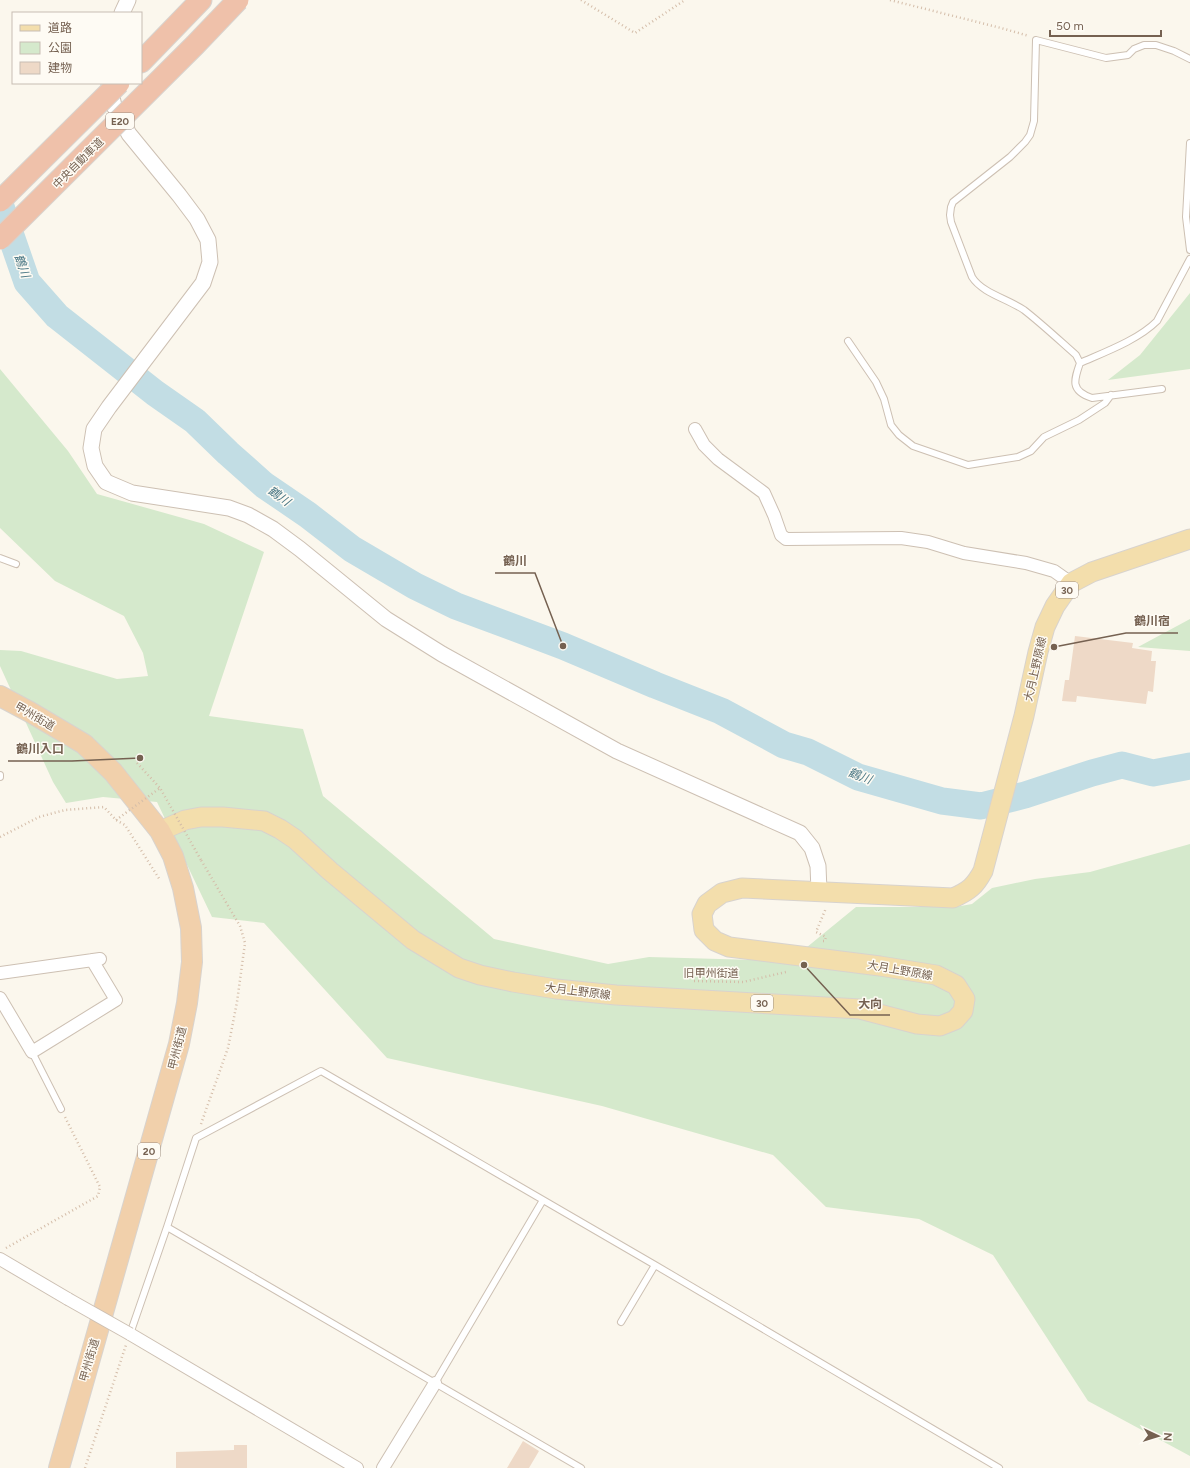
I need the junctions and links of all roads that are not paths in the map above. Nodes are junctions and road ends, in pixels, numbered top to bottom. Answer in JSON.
{"nodes":[{"id":1,"x":128,"y":0,"type":"edge"},
{"id":2,"x":201,"y":0,"type":"edge"},
{"id":3,"x":238,"y":0,"type":"edge"},
{"id":4,"x":122,"y":12,"type":"edge"},
{"id":5,"x":1190,"y":59,"type":"edge"},
{"id":6,"x":142,"y":61,"type":"edge"},
{"id":7,"x":109,"y":84,"type":"edge"},
{"id":8,"x":119,"y":84,"type":"edge"},
{"id":9,"x":1190,"y":143,"type":"edge"},
{"id":10,"x":0,"y":201,"type":"edge"},
{"id":11,"x":0,"y":239,"type":"edge"},
{"id":12,"x":1190,"y":250,"type":"edge"},
{"id":13,"x":1190,"y":260,"type":"edge"},
{"id":14,"x":848,"y":341,"type":"dead end"},
{"id":15,"x":1080,"y":363,"type":"junction"},
{"id":16,"x":1162,"y":389,"type":"dead end"},
{"id":17,"x":1111,"y":395,"type":"junction"},
{"id":18,"x":695,"y":429,"type":"dead end"},
{"id":19,"x":1190,"y":539,"type":"edge"},
{"id":20,"x":0,"y":558,"type":"edge"},
{"id":21,"x":16,"y":564,"type":"dead end"},
{"id":22,"x":1071,"y":583,"type":"junction"},
{"id":23,"x":0,"y":696,"type":"edge"},
{"id":24,"x":160,"y":831,"type":"junction"},
{"id":25,"x":826,"y":892,"type":"junction"},
{"id":26,"x":0,"y":973,"type":"edge"},
{"id":27,"x":0,"y":998,"type":"edge"},
{"id":28,"x":32,"y":1052,"type":"junction"},
{"id":29,"x":61,"y":1109,"type":"road end"},
{"id":30,"x":544,"y":1200,"type":"junction"},
{"id":31,"x":167,"y":1227,"type":"junction"},
{"id":32,"x":0,"y":1259,"type":"edge"},
{"id":33,"x":655,"y":1265,"type":"junction"},
{"id":34,"x":621,"y":1322,"type":"dead end"},
{"id":35,"x":130,"y":1334,"type":"junction"},
{"id":36,"x":435,"y":1383,"type":"junction"},
{"id":37,"x":59,"y":1468,"type":"edge"},
{"id":38,"x":357,"y":1468,"type":"edge"},
{"id":39,"x":384,"y":1468,"type":"edge"},
{"id":40,"x":580,"y":1468,"type":"edge"},
{"id":41,"x":999,"y":1468,"type":"edge"}],
"edges":[{"from":1,"to":4,"type":"street"},
{"from":2,"to":6,"type":"highway"},
{"from":3,"to":11,"type":"highway","name":"中央自動車道","number":"E20","bridge":true},
{"from":5,"to":15,"type":"lane"},
{"from":7,"to":25,"type":"street"},
{"from":8,"to":10,"type":"highway","number":"E20","bridge":true},
{"from":9,"to":12,"type":"lane"},
{"from":13,"to":15,"type":"lane"},
{"from":14,"to":17,"type":"lane"},
{"from":15,"to":17,"type":"lane"},
{"from":16,"to":17,"type":"lane"},
{"from":18,"to":22,"type":"street"},
{"from":19,"to":22,"type":"main road","name":"大月上野原線","number":"30"},
{"from":20,"to":21,"type":"lane"},
{"from":22,"to":25,"type":"main road","name":"大月上野原線","number":"30"},
{"from":23,"to":24,"type":"highway","name":"甲州街道","number":"20"},
{"from":24,"to":25,"type":"main road","name":"大月上野原線","number":"30"},
{"from":24,"to":37,"type":"highway","name":"甲州街道","number":"20"},
{"from":26,"to":28,"type":"street"},
{"from":27,"to":28,"type":"street"},
{"from":28,"to":29,"type":"lane"},
{"from":30,"to":31,"type":"lane"},
{"from":30,"to":33,"type":"lane"},
{"from":30,"to":36,"type":"lane"},
{"from":31,"to":35,"type":"lane"},
{"from":31,"to":36,"type":"lane"},
{"from":32,"to":35,"type":"street","bridge":true},
{"from":33,"to":34,"type":"lane"},
{"from":33,"to":41,"type":"lane"},
{"from":35,"to":38,"type":"street"},
{"from":36,"to":39,"type":"street"},
{"from":36,"to":40,"type":"lane"}]}
